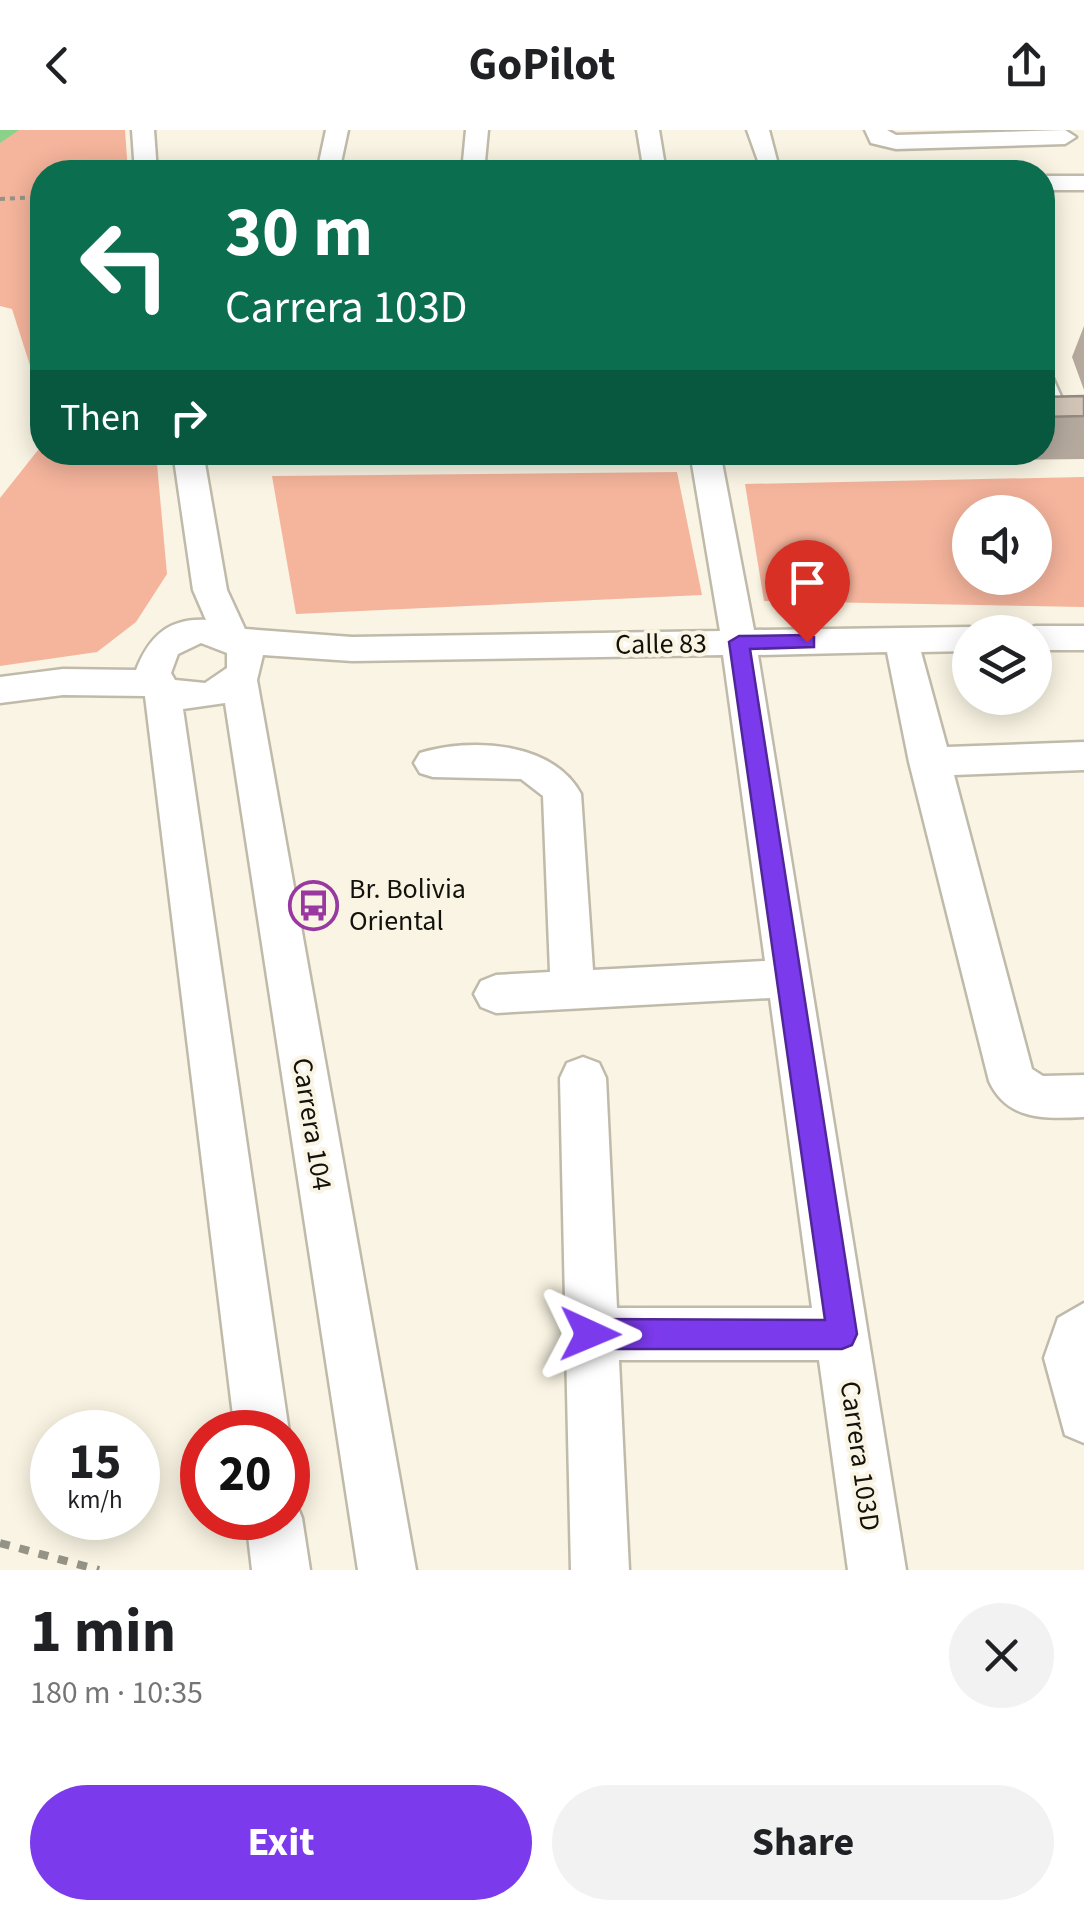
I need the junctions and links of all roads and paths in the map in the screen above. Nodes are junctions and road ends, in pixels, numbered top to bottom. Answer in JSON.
{"nodes":[{"id":1,"x":143,"y":130,"type":"edge"},
{"id":2,"x":338,"y":130,"type":"edge"},
{"id":3,"x":477,"y":130,"type":"edge"},
{"id":4,"x":648,"y":130,"type":"edge"},
{"id":5,"x":758,"y":130,"type":"edge"},
{"id":6,"x":876,"y":130,"type":"edge"},
{"id":7,"x":1065,"y":137,"type":"dead end"},
{"id":8,"x":145,"y":160,"type":"edge"},
{"id":9,"x":331,"y":160,"type":"edge"},
{"id":10,"x":475,"y":160,"type":"edge"},
{"id":11,"x":653,"y":160,"type":"edge"},
{"id":12,"x":768,"y":160,"type":"edge"},
{"id":13,"x":1084,"y":182,"type":"edge"},
{"id":14,"x":1055,"y":183,"type":"edge"},
{"id":15,"x":30,"y":198,"type":"edge"},
{"id":16,"x":0,"y":199,"type":"edge"},
{"id":17,"x":190,"y":465,"type":"edge"},
{"id":18,"x":707,"y":465,"type":"edge"},
{"id":19,"x":210,"y":590,"type":"junction"},
{"id":20,"x":181,"y":637,"type":"junction"},
{"id":21,"x":1052,"y":638,"type":"edge"},
{"id":22,"x":1084,"y":638,"type":"edge"},
{"id":23,"x":952,"y":639,"type":"edge"},
{"id":24,"x":901,"y":640,"type":"junction"},
{"id":25,"x":739,"y":642,"type":"junction"},
{"id":26,"x":238,"y":656,"type":"junction"},
{"id":27,"x":63,"y":682,"type":"junction"},
{"id":28,"x":159,"y":686,"type":"junction"},
{"id":29,"x":0,"y":690,"type":"edge"},
{"id":30,"x":1084,"y":756,"type":"edge"},
{"id":31,"x":928,"y":762,"type":"junction"},
{"id":32,"x":433,"y":763,"type":"dead end"},
{"id":33,"x":789,"y":978,"type":"junction"},
{"id":34,"x":572,"y":989,"type":"junction"},
{"id":35,"x":496,"y":994,"type":"dead end"},
{"id":36,"x":584,"y":1078,"type":"dead end"},
{"id":37,"x":1084,"y":1096,"type":"edge"},
{"id":38,"x":1084,"y":1329,"type":"edge"},
{"id":39,"x":590,"y":1334,"type":"junction"},
{"id":40,"x":842,"y":1334,"type":"junction"},
{"id":41,"x":259,"y":1410,"type":"edge"},
{"id":42,"x":1084,"y":1416,"type":"edge"},
{"id":43,"x":277,"y":1540,"type":"edge"},
{"id":44,"x":0,"y":1543,"type":"edge"},
{"id":45,"x":99,"y":1570,"type":"edge"},
{"id":46,"x":281,"y":1570,"type":"edge"},
{"id":47,"x":386,"y":1570,"type":"edge"},
{"id":48,"x":600,"y":1570,"type":"edge"},
{"id":49,"x":877,"y":1570,"type":"edge"}],
"edges":[{"from":1,"to":8,"type":"street"},
{"from":2,"to":9,"type":"street"},
{"from":3,"to":10,"type":"street"},
{"from":4,"to":11,"type":"street"},
{"from":5,"to":12,"type":"street"},
{"from":6,"to":7,"type":"street"},
{"from":13,"to":14,"type":"street"},
{"from":15,"to":16,"type":"path"},
{"from":17,"to":19,"type":"street","name":"Carrera 104"},
{"from":18,"to":25,"type":"street","name":"Carrera 103D"},
{"from":19,"to":20,"type":"street"},
{"from":19,"to":26,"type":"street","name":"Carrera 104"},
{"from":20,"to":26,"type":"street"},
{"from":20,"to":27,"type":"street"},
{"from":20,"to":28,"type":"street"},
{"from":21,"to":22,"type":"street"},
{"from":23,"to":24,"type":"street","name":"Calle 83"},
{"from":24,"to":25,"type":"street","name":"Calle 83"},
{"from":24,"to":31,"type":"street"},
{"from":25,"to":26,"type":"street","name":"Calle 83"},
{"from":25,"to":33,"type":"street","name":"Carrera 103D"},
{"from":26,"to":28,"type":"street"},
{"from":26,"to":47,"type":"street","name":"Carrera 104"},
{"from":27,"to":28,"type":"street"},
{"from":27,"to":29,"type":"street"},
{"from":28,"to":41,"type":"street"},
{"from":30,"to":31,"type":"street"},
{"from":31,"to":37,"type":"street"},
{"from":32,"to":34,"type":"street"},
{"from":33,"to":34,"type":"street"},
{"from":33,"to":40,"type":"street","name":"Carrera 103D"},
{"from":34,"to":35,"type":"street"},
{"from":36,"to":39,"type":"street"},
{"from":38,"to":42,"type":"street"},
{"from":39,"to":40,"type":"street"},
{"from":39,"to":48,"type":"street"},
{"from":40,"to":49,"type":"street","name":"Carrera 103D"},
{"from":43,"to":46,"type":"street"},
{"from":44,"to":45,"type":"path"}]}
